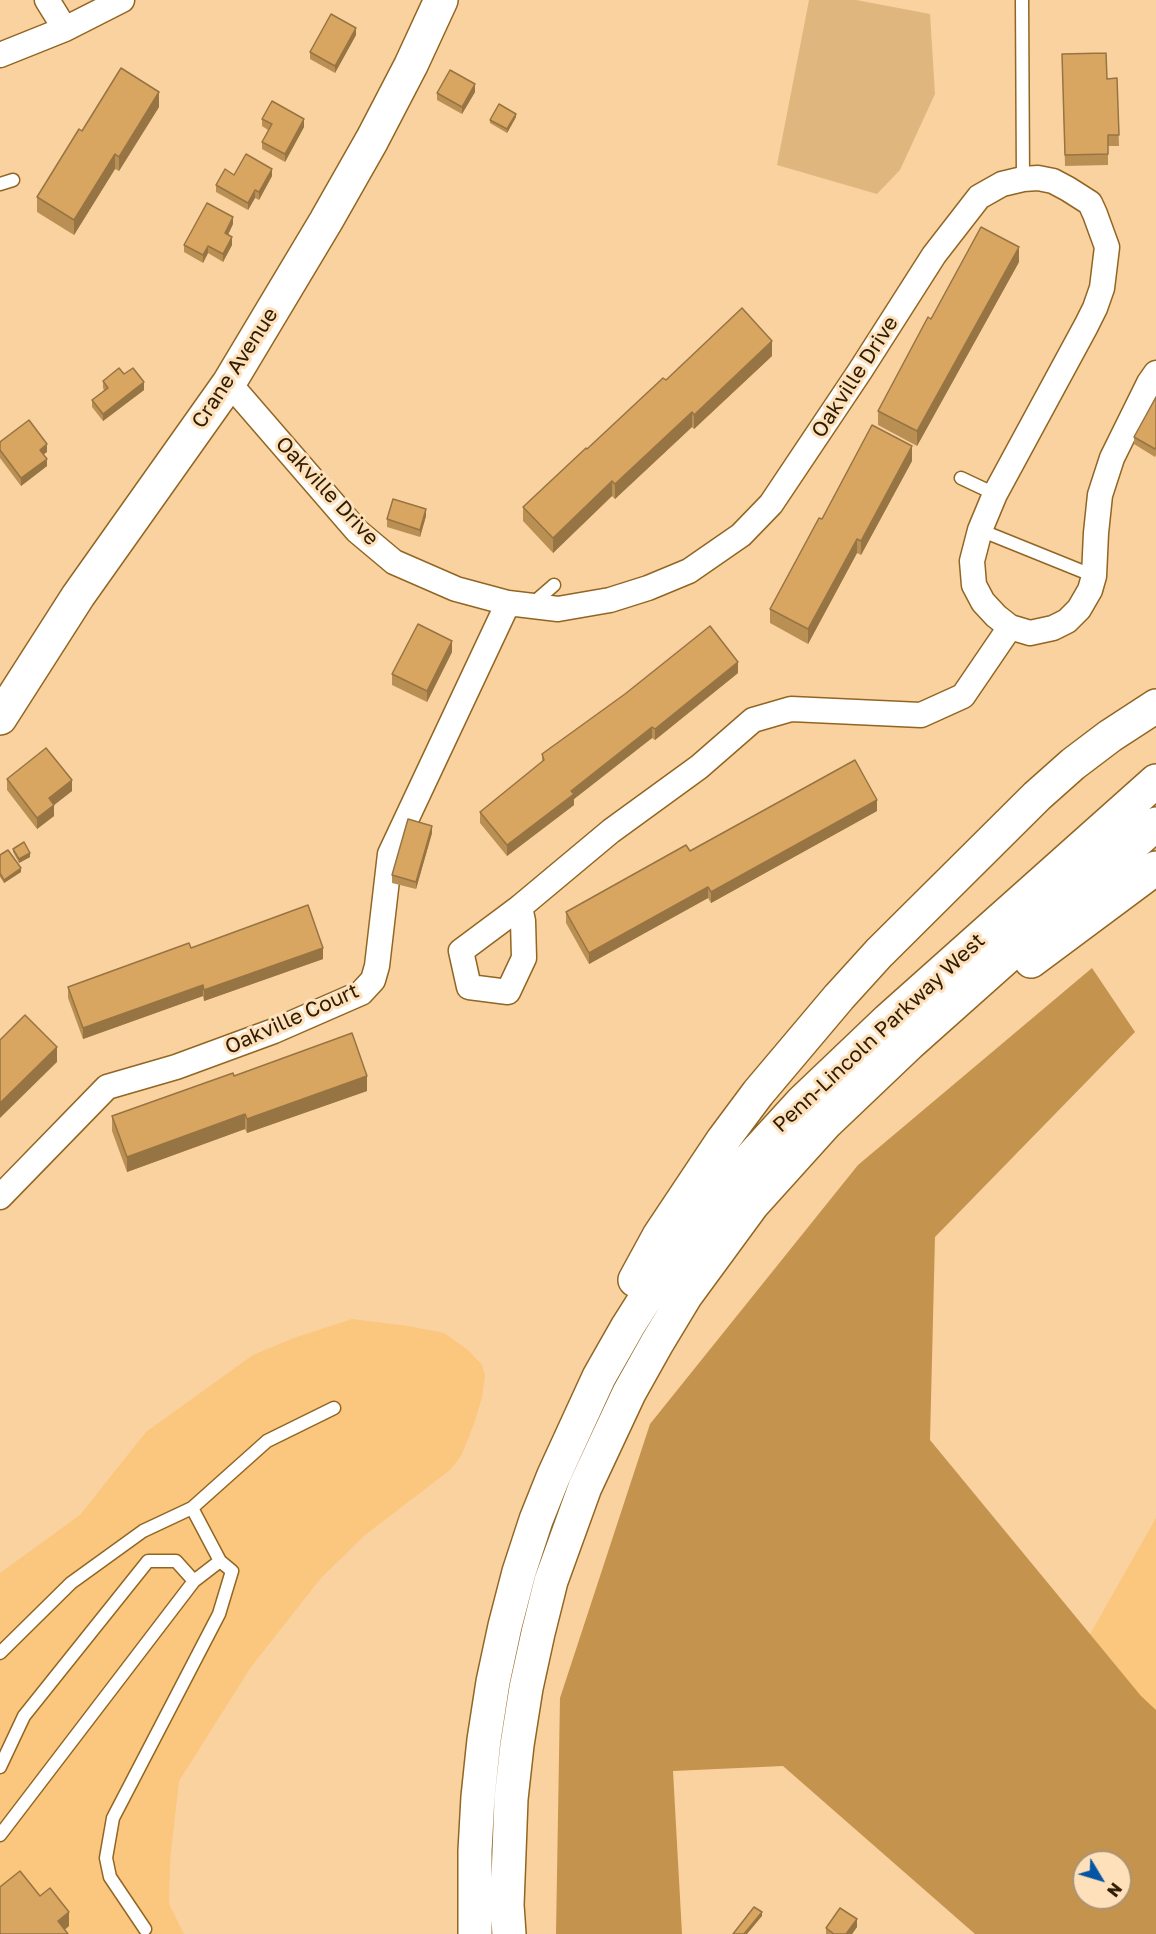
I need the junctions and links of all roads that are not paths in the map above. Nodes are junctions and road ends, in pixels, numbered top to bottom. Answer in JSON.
{"nodes":[{"id":1,"x":47,"y":0,"type":"edge"},
{"id":2,"x":122,"y":0,"type":"edge"},
{"id":3,"x":441,"y":0,"type":"edge"},
{"id":4,"x":1022,"y":0,"type":"edge"},
{"id":5,"x":65,"y":29,"type":"junction"},
{"id":6,"x":0,"y":55,"type":"edge"},
{"id":7,"x":1023,"y":179,"type":"junction"},
{"id":8,"x":13,"y":180,"type":"dead end"},
{"id":9,"x":0,"y":184,"type":"edge"},
{"id":10,"x":1156,"y":373,"type":"edge"},
{"id":11,"x":229,"y":383,"type":"junction"},
{"id":12,"x":961,"y":478,"type":"dead end"},
{"id":13,"x":995,"y":494,"type":"junction"},
{"id":14,"x":980,"y":530,"type":"junction"},
{"id":15,"x":1094,"y":576,"type":"junction"},
{"id":16,"x":554,"y":585,"type":"dead end"},
{"id":17,"x":519,"y":604,"type":"junction"},
{"id":18,"x":1010,"y":627,"type":"junction"},
{"id":19,"x":1156,"y":706,"type":"edge"},
{"id":20,"x":0,"y":718,"type":"edge"},
{"id":21,"x":1156,"y":781,"type":"edge"},
{"id":22,"x":1156,"y":824,"type":"edge"},
{"id":23,"x":1156,"y":868,"type":"edge"},
{"id":24,"x":520,"y":907,"type":"dead end"},
{"id":25,"x":866,"y":1084,"type":"junction"},
{"id":26,"x":0,"y":1197,"type":"edge"},
{"id":27,"x":334,"y":1408,"type":"dead end"},
{"id":28,"x":554,"y":1475,"type":"junction"},
{"id":29,"x":192,"y":1508,"type":"junction"},
{"id":30,"x":220,"y":1561,"type":"junction"},
{"id":31,"x":194,"y":1581,"type":"junction"},
{"id":32,"x":0,"y":1653,"type":"edge"},
{"id":33,"x":0,"y":1767,"type":"edge"},
{"id":34,"x":0,"y":1835,"type":"edge"},
{"id":35,"x":145,"y":1929,"type":"dead end"},
{"id":36,"x":475,"y":1934,"type":"edge"},
{"id":37,"x":509,"y":1934,"type":"edge"}],
"edges":[{"from":1,"to":5,"type":"street"},
{"from":2,"to":5,"type":"street"},
{"from":3,"to":11,"type":"main road","name":"Crane Avenue"},
{"from":4,"to":7,"type":"lane"},
{"from":5,"to":6,"type":"street"},
{"from":7,"to":13,"type":"street","name":"Oakville Drive"},
{"from":7,"to":17,"type":"street","name":"Oakville Drive"},
{"from":8,"to":9,"type":"lane"},
{"from":10,"to":15,"type":"street"},
{"from":11,"to":17,"type":"street","name":"Oakville Drive"},
{"from":11,"to":20,"type":"main road","name":"Crane Avenue"},
{"from":12,"to":13,"type":"lane"},
{"from":13,"to":14,"type":"street","name":"Oakville Drive"},
{"from":14,"to":15,"type":"lane"},
{"from":14,"to":18,"type":"street","name":"Oakville Drive"},
{"from":15,"to":18,"type":"street"},
{"from":16,"to":17,"type":"lane"},
{"from":17,"to":26,"type":"street","name":"Oakville Court"},
{"from":18,"to":24,"type":"street"},
{"from":19,"to":28,"type":"main road"},
{"from":21,"to":28,"type":"main road","name":"Penn-Lincoln Parkway West"},
{"from":22,"to":25,"type":"main road","name":"Penn-Lincoln Parkway West"},
{"from":23,"to":25,"type":"main road"},
{"from":25,"to":37,"type":"main road","name":"Penn-Lincoln Parkway West"},
{"from":27,"to":29,"type":"lane"},
{"from":28,"to":36,"type":"main road","name":"Penn-Lincoln Parkway West"},
{"from":29,"to":30,"type":"lane"},
{"from":29,"to":32,"type":"lane"},
{"from":30,"to":31,"type":"lane"},
{"from":30,"to":35,"type":"lane"},
{"from":31,"to":33,"type":"lane"},
{"from":31,"to":34,"type":"lane"}]}
